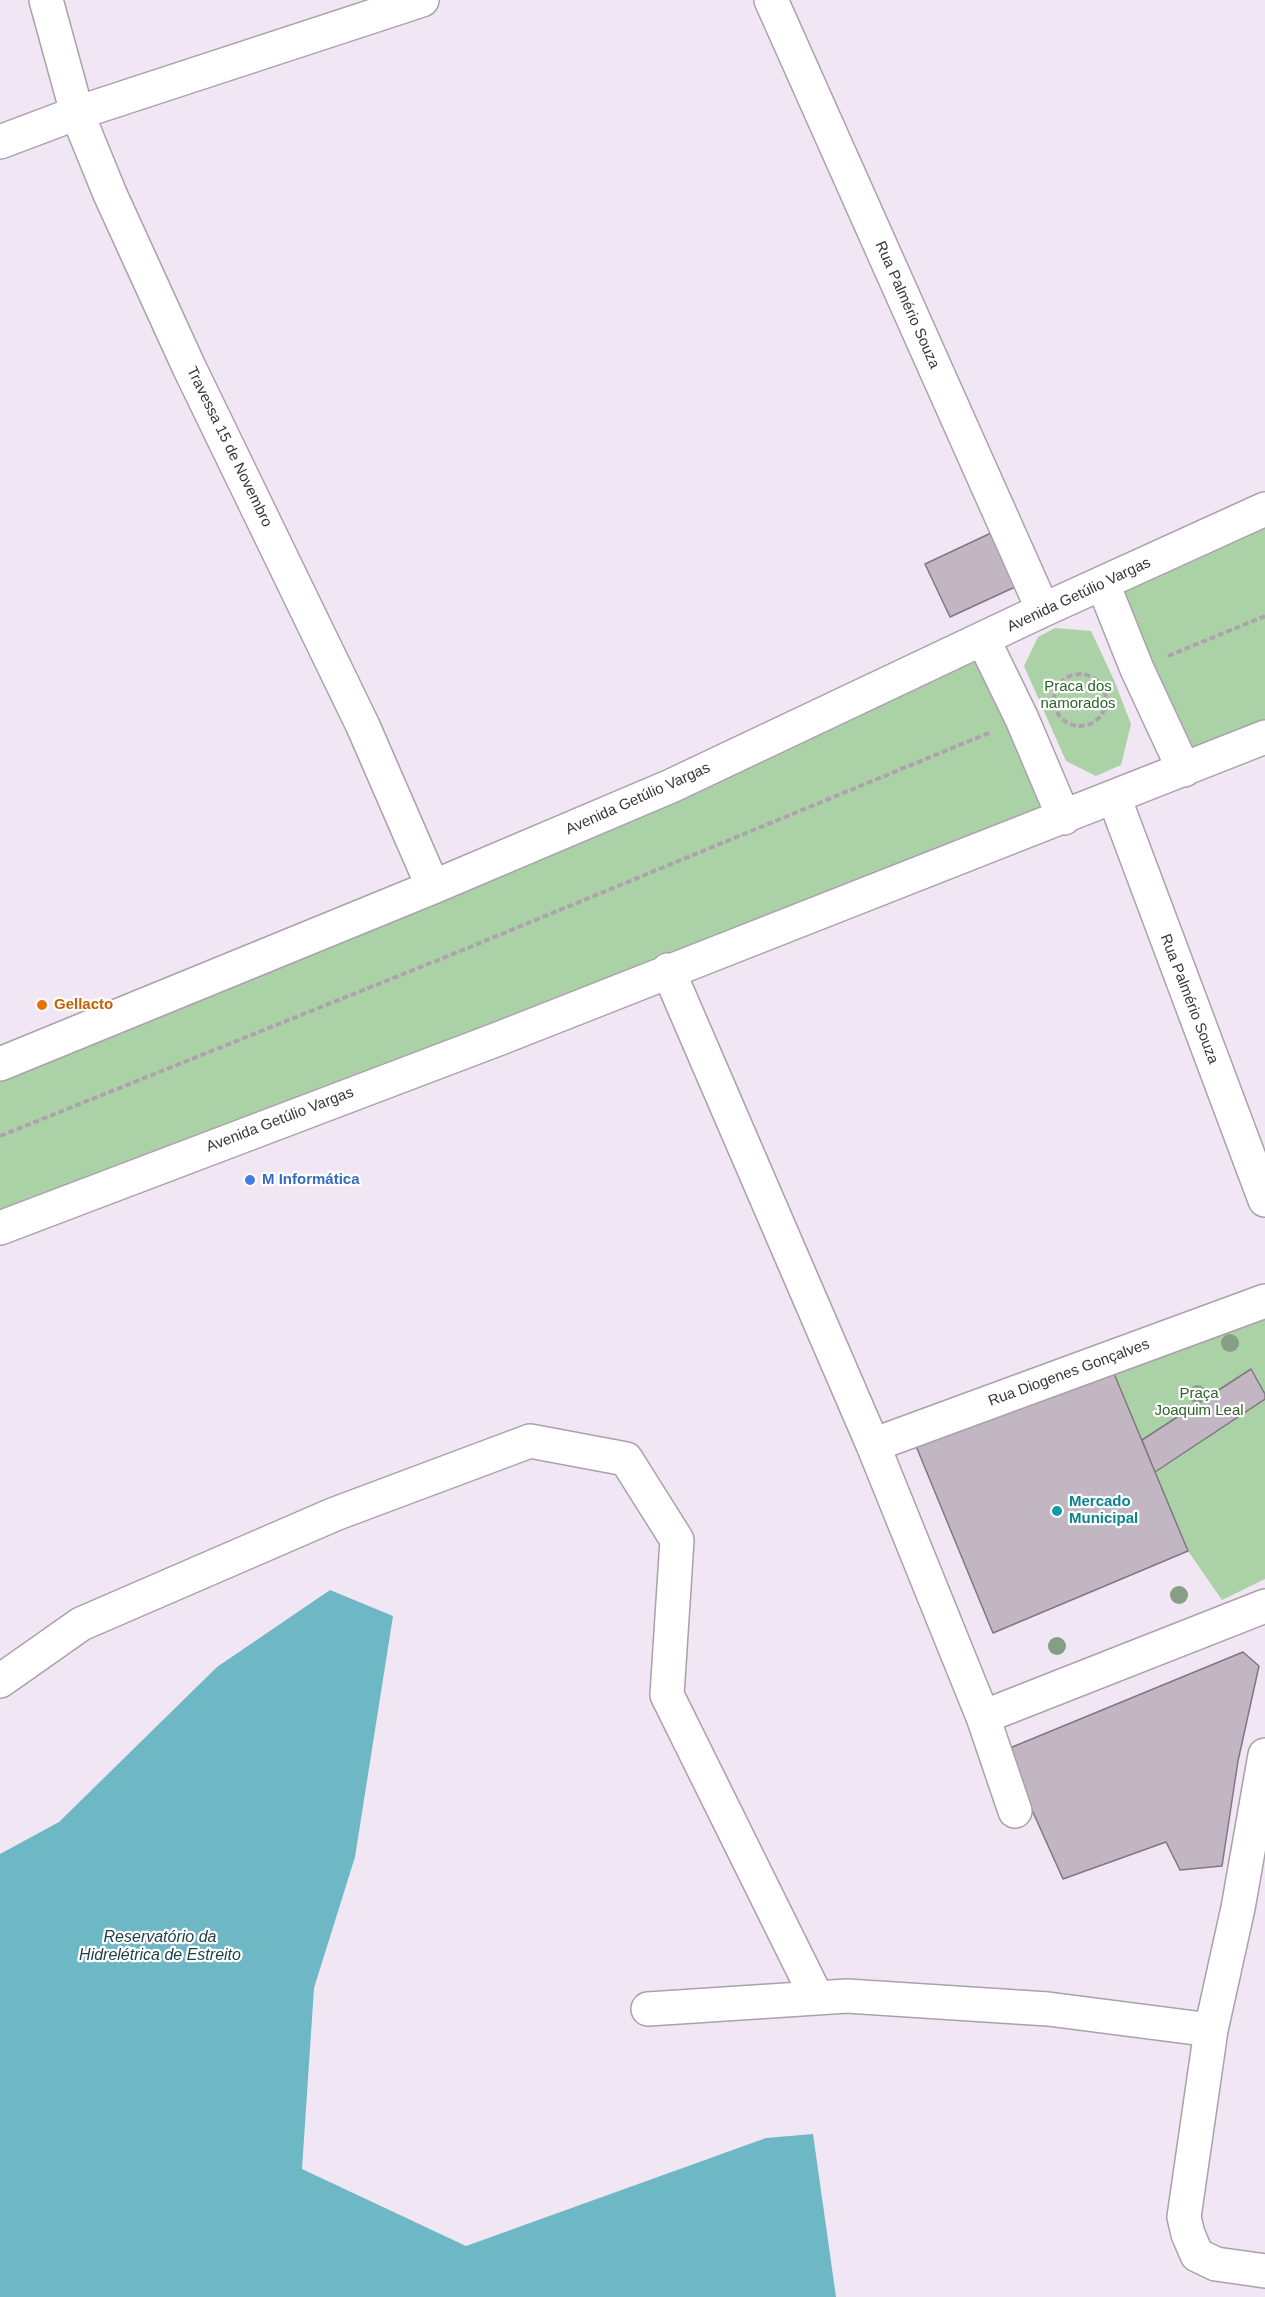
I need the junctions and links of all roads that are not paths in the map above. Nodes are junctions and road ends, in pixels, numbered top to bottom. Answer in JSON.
{"nodes":[{"id":1,"x":46,"y":0,"type":"edge"},
{"id":2,"x":422,"y":0,"type":"edge"},
{"id":3,"x":771,"y":0,"type":"edge"},
{"id":4,"x":77,"y":113,"type":"junction"},
{"id":5,"x":0,"y":142,"type":"edge"},
{"id":6,"x":1265,"y":509,"type":"edge"},
{"id":7,"x":1103,"y":584,"type":"junction"},
{"id":8,"x":1043,"y":610,"type":"junction"},
{"id":9,"x":983,"y":639,"type":"junction"},
{"id":10,"x":1265,"y":737,"type":"edge"},
{"id":11,"x":1184,"y":770,"type":"junction"},
{"id":12,"x":1114,"y":797,"type":"junction"},
{"id":13,"x":1064,"y":818,"type":"junction"},
{"id":14,"x":433,"y":887,"type":"junction"},
{"id":15,"x":668,"y":970,"type":"junction"},
{"id":16,"x":0,"y":1064,"type":"edge"},
{"id":17,"x":1265,"y":1200,"type":"edge"},
{"id":18,"x":0,"y":1228,"type":"edge"},
{"id":19,"x":1265,"y":1301,"type":"edge"},
{"id":20,"x":873,"y":1445,"type":"junction"},
{"id":21,"x":1265,"y":1606,"type":"edge"},
{"id":22,"x":0,"y":1681,"type":"edge"},
{"id":23,"x":983,"y":1717,"type":"junction"},
{"id":24,"x":1265,"y":1755,"type":"edge"},
{"id":25,"x":1015,"y":1811,"type":"dead end"},
{"id":26,"x":1251,"y":1910,"type":"edge"},
{"id":27,"x":817,"y":1998,"type":"junction"},
{"id":28,"x":648,"y":2009,"type":"dead end"},
{"id":29,"x":1211,"y":2030,"type":"junction"},
{"id":30,"x":1265,"y":2271,"type":"edge"}],
"edges":[{"from":1,"to":4,"type":"street","name":"Travessa 15 de Novembro"},
{"from":2,"to":4,"type":"street"},
{"from":3,"to":8,"type":"street","name":"Rua Palmério Souza"},
{"from":4,"to":5,"type":"street"},
{"from":4,"to":14,"type":"street","name":"Travessa 15 de Novembro"},
{"from":6,"to":7,"type":"street","name":"Avenida Getúlio Vargas"},
{"from":7,"to":8,"type":"street","name":"Avenida Getúlio Vargas"},
{"from":7,"to":11,"type":"street"},
{"from":8,"to":9,"type":"street","name":"Avenida Getúlio Vargas"},
{"from":9,"to":13,"type":"street"},
{"from":9,"to":14,"type":"street","name":"Avenida Getúlio Vargas"},
{"from":10,"to":11,"type":"street","name":"Avenida Getúlio Vargas"},
{"from":11,"to":12,"type":"street","name":"Avenida Getúlio Vargas"},
{"from":12,"to":13,"type":"street","name":"Avenida Getúlio Vargas"},
{"from":12,"to":17,"type":"street","name":"Rua Palmério Souza"},
{"from":13,"to":15,"type":"street","name":"Avenida Getúlio Vargas"},
{"from":14,"to":16,"type":"street","name":"Avenida Getúlio Vargas"},
{"from":15,"to":18,"type":"street","name":"Avenida Getúlio Vargas"},
{"from":15,"to":20,"type":"street"},
{"from":19,"to":20,"type":"street","name":"Rua Diogenes Gonçalves"},
{"from":20,"to":23,"type":"street"},
{"from":21,"to":23,"type":"street"},
{"from":22,"to":27,"type":"street"},
{"from":23,"to":25,"type":"street"},
{"from":24,"to":26,"type":"street"},
{"from":26,"to":29,"type":"street"},
{"from":27,"to":28,"type":"street"},
{"from":27,"to":29,"type":"street"},
{"from":29,"to":30,"type":"street"}]}
